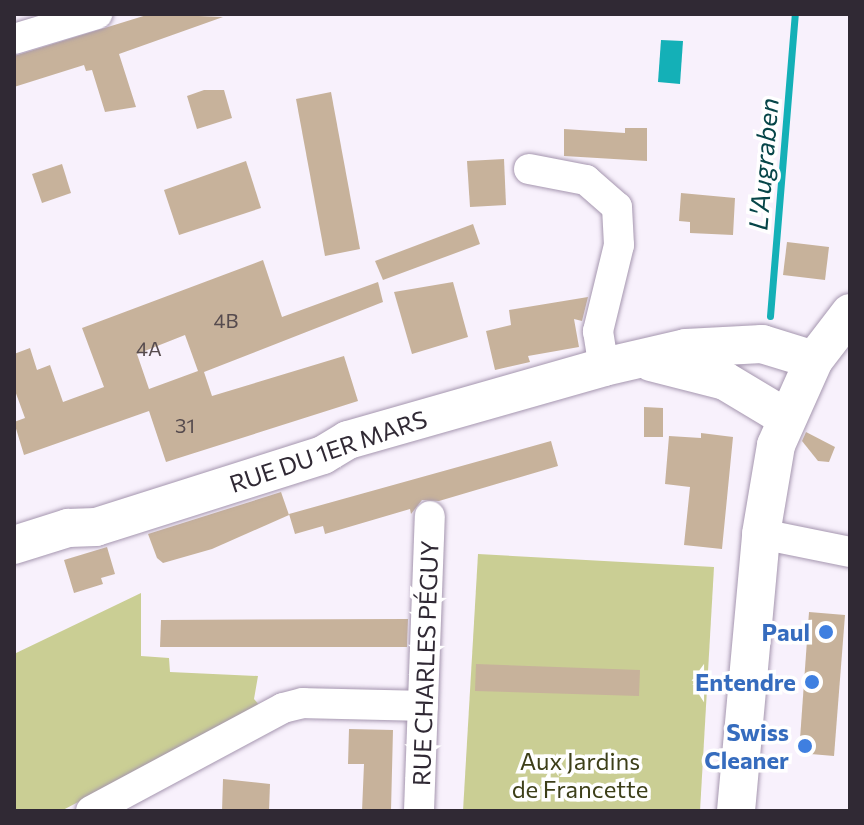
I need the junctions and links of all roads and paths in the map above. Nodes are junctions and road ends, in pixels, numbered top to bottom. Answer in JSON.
{"nodes":[{"id":1,"x":97,"y":14,"type":"edge"},
{"id":2,"x":14,"y":39,"type":"edge"},
{"id":3,"x":529,"y":169,"type":"dead end"},
{"id":4,"x":850,"y":313,"type":"edge"},
{"id":5,"x":644,"y":360,"type":"junction"},
{"id":6,"x":814,"y":360,"type":"junction"},
{"id":7,"x":604,"y":367,"type":"junction"},
{"id":8,"x":785,"y":417,"type":"junction"},
{"id":9,"x":430,"y":516,"type":"dead end"},
{"id":10,"x":761,"y":534,"type":"junction"},
{"id":11,"x":14,"y":545,"type":"edge"},
{"id":12,"x":850,"y":552,"type":"edge"},
{"id":13,"x":423,"y":706,"type":"junction"},
{"id":14,"x":91,"y":811,"type":"edge"},
{"id":15,"x":419,"y":811,"type":"edge"},
{"id":16,"x":736,"y":811,"type":"edge"}],
"edges":[{"from":1,"to":2,"type":"street"},
{"from":3,"to":7,"type":"street"},
{"from":4,"to":6,"type":"main road"},
{"from":5,"to":6,"type":"main road","name":"RUE DU 1ER MARS"},
{"from":5,"to":7,"type":"main road","name":"RUE DU 1ER MARS"},
{"from":5,"to":8,"type":"main road","name":"RUE DU 1ER MARS"},
{"from":6,"to":8,"type":"main road"},
{"from":7,"to":11,"type":"main road","name":"RUE DU 1ER MARS"},
{"from":8,"to":10,"type":"main road"},
{"from":9,"to":13,"type":"street","name":"RUE CHARLES PÉGUY"},
{"from":10,"to":12,"type":"street"},
{"from":10,"to":16,"type":"main road"},
{"from":13,"to":14,"type":"street"},
{"from":13,"to":15,"type":"street","name":"RUE CHARLES PÉGUY"}]}
